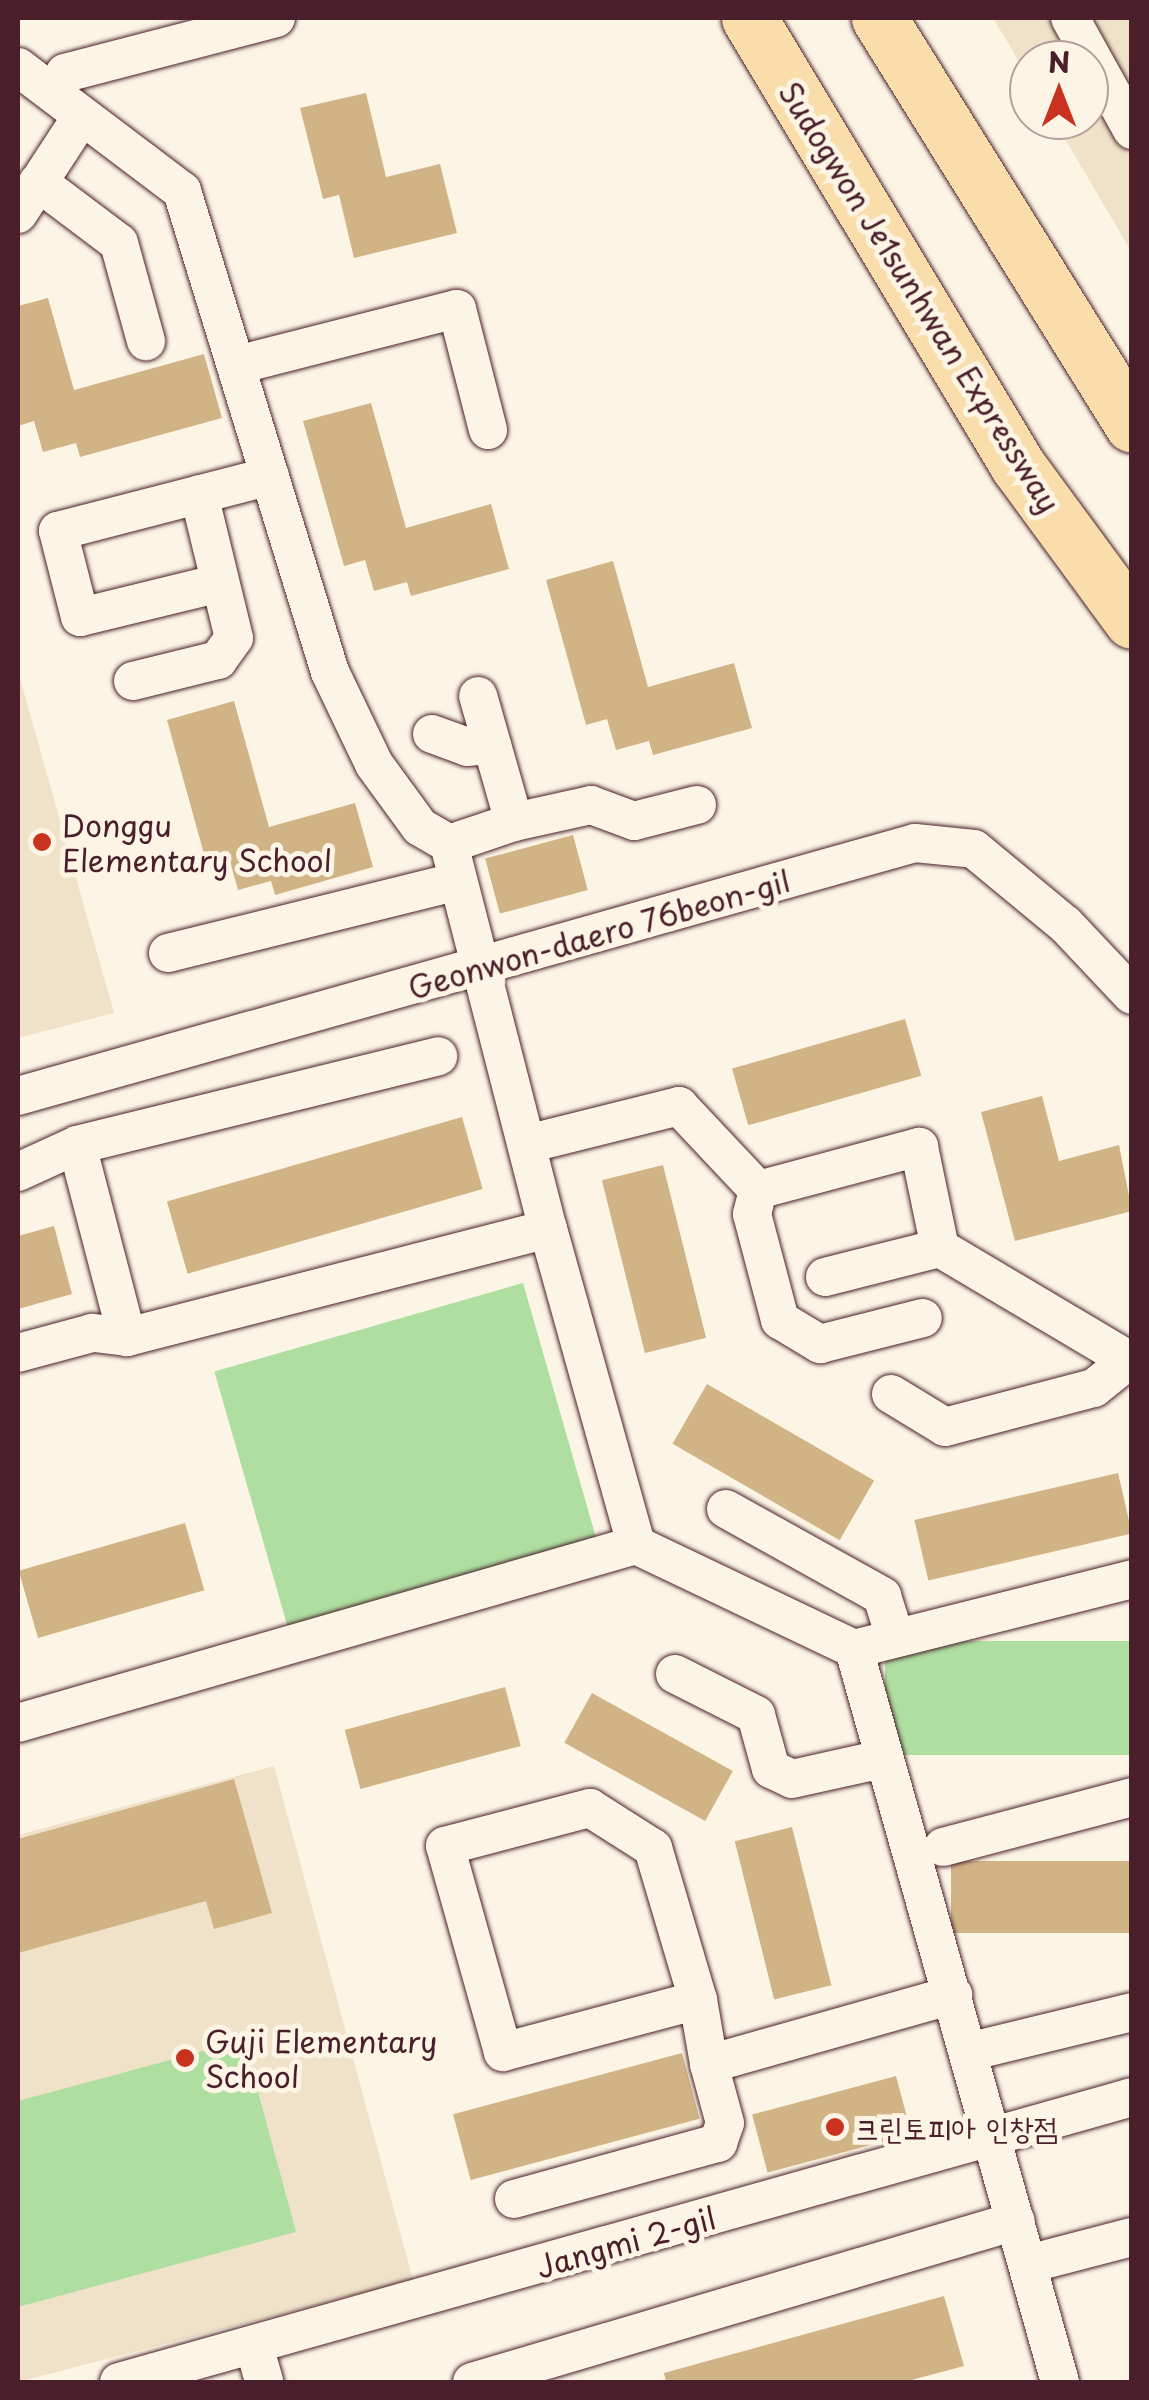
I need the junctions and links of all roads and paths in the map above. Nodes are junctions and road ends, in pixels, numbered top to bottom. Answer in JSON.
{"nodes":[{"id":1,"x":276,"y":18,"type":"edge"},
{"id":2,"x":749,"y":18,"type":"edge"},
{"id":3,"x":879,"y":18,"type":"edge"},
{"id":4,"x":1070,"y":18,"type":"edge"},
{"id":5,"x":18,"y":67,"type":"edge"},
{"id":6,"x":67,"y":104,"type":"junction"},
{"id":7,"x":1132,"y":130,"type":"edge"},
{"id":8,"x":38,"y":182,"type":"junction"},
{"id":9,"x":18,"y":214,"type":"edge"},
{"id":10,"x":146,"y":341,"type":"dead end"},
{"id":11,"x":237,"y":365,"type":"junction"},
{"id":12,"x":1132,"y":424,"type":"edge"},
{"id":13,"x":488,"y":430,"type":"dead end"},
{"id":14,"x":270,"y":476,"type":"junction"},
{"id":15,"x":199,"y":494,"type":"junction"},
{"id":16,"x":220,"y":583,"type":"junction"},
{"id":17,"x":1132,"y":621,"type":"edge"},
{"id":18,"x":133,"y":680,"type":"dead end"},
{"id":19,"x":478,"y":696,"type":"dead end"},
{"id":20,"x":432,"y":734,"type":"dead end"},
{"id":21,"x":492,"y":746,"type":"junction"},
{"id":22,"x":697,"y":804,"type":"dead end"},
{"id":23,"x":514,"y":822,"type":"junction"},
{"id":24,"x":449,"y":844,"type":"junction"},
{"id":25,"x":458,"y":881,"type":"junction"},
{"id":26,"x":168,"y":953,"type":"dead end"},
{"id":27,"x":482,"y":970,"type":"junction"},
{"id":28,"x":1132,"y":995,"type":"edge"},
{"id":29,"x":438,"y":1056,"type":"dead end"},
{"id":30,"x":18,"y":1096,"type":"edge"},
{"id":31,"x":528,"y":1144,"type":"junction"},
{"id":32,"x":77,"y":1145,"type":"junction"},
{"id":33,"x":18,"y":1172,"type":"edge"},
{"id":34,"x":758,"y":1190,"type":"junction"},
{"id":35,"x":548,"y":1230,"type":"junction"},
{"id":36,"x":940,"y":1248,"type":"junction"},
{"id":37,"x":825,"y":1277,"type":"dead end"},
{"id":38,"x":923,"y":1318,"type":"dead end"},
{"id":39,"x":127,"y":1337,"type":"junction"},
{"id":40,"x":18,"y":1353,"type":"edge"},
{"id":41,"x":1131,"y":1360,"type":"edge"},
{"id":42,"x":891,"y":1394,"type":"dead end"},
{"id":43,"x":726,"y":1509,"type":"dead end"},
{"id":44,"x":636,"y":1546,"type":"junction"},
{"id":45,"x":1132,"y":1579,"type":"edge"},
{"id":46,"x":896,"y":1637,"type":"junction"},
{"id":47,"x":854,"y":1648,"type":"junction"},
{"id":48,"x":674,"y":1674,"type":"dead end"},
{"id":49,"x":18,"y":1723,"type":"edge"},
{"id":50,"x":882,"y":1760,"type":"junction"},
{"id":51,"x":1132,"y":1796,"type":"edge"},
{"id":52,"x":944,"y":1847,"type":"dead end"},
{"id":53,"x":953,"y":1995,"type":"junction"},
{"id":54,"x":698,"y":2000,"type":"junction"},
{"id":55,"x":1132,"y":2012,"type":"edge"},
{"id":56,"x":972,"y":2052,"type":"junction"},
{"id":57,"x":709,"y":2064,"type":"junction"},
{"id":58,"x":1132,"y":2097,"type":"edge"},
{"id":59,"x":995,"y":2135,"type":"junction"},
{"id":60,"x":514,"y":2199,"type":"dead end"},
{"id":61,"x":1016,"y":2221,"type":"junction"},
{"id":62,"x":1132,"y":2237,"type":"edge"},
{"id":63,"x":1028,"y":2264,"type":"junction"},
{"id":64,"x":254,"y":2346,"type":"junction"},
{"id":65,"x":119,"y":2382,"type":"edge"},
{"id":66,"x":264,"y":2382,"type":"edge"},
{"id":67,"x":472,"y":2382,"type":"edge"},
{"id":68,"x":1059,"y":2382,"type":"edge"}],
"edges":[{"from":1,"to":6,"type":"street"},
{"from":2,"to":17,"type":"highway","name":"Sudogwon Je1sunhwan Expressway"},
{"from":3,"to":12,"type":"highway"},
{"from":4,"to":7,"type":"street"},
{"from":5,"to":6,"type":"street"},
{"from":6,"to":8,"type":"street"},
{"from":6,"to":11,"type":"street"},
{"from":8,"to":9,"type":"street"},
{"from":8,"to":10,"type":"street"},
{"from":11,"to":13,"type":"street"},
{"from":11,"to":14,"type":"street"},
{"from":14,"to":15,"type":"street"},
{"from":14,"to":24,"type":"street"},
{"from":15,"to":16,"type":"street"},
{"from":15,"to":16,"type":"street"},
{"from":16,"to":18,"type":"street"},
{"from":19,"to":21,"type":"street"},
{"from":20,"to":21,"type":"street"},
{"from":21,"to":23,"type":"street"},
{"from":22,"to":23,"type":"street"},
{"from":23,"to":24,"type":"street"},
{"from":24,"to":25,"type":"street"},
{"from":25,"to":26,"type":"street"},
{"from":25,"to":27,"type":"street"},
{"from":27,"to":28,"type":"street","name":"Geonwon-daero 76beon-gil"},
{"from":27,"to":30,"type":"street","name":"Geonwon-daero 76beon-gil"},
{"from":27,"to":31,"type":"street"},
{"from":29,"to":32,"type":"street"},
{"from":31,"to":34,"type":"street"},
{"from":31,"to":35,"type":"street"},
{"from":32,"to":33,"type":"street"},
{"from":32,"to":39,"type":"street"},
{"from":34,"to":36,"type":"street"},
{"from":34,"to":38,"type":"street"},
{"from":35,"to":39,"type":"street"},
{"from":35,"to":44,"type":"street"},
{"from":36,"to":37,"type":"street"},
{"from":36,"to":41,"type":"street"},
{"from":39,"to":40,"type":"street"},
{"from":41,"to":42,"type":"street"},
{"from":43,"to":46,"type":"street"},
{"from":44,"to":47,"type":"street"},
{"from":44,"to":49,"type":"street"},
{"from":45,"to":46,"type":"street"},
{"from":46,"to":47,"type":"street"},
{"from":47,"to":50,"type":"street"},
{"from":48,"to":50,"type":"street"},
{"from":50,"to":53,"type":"street"},
{"from":51,"to":52,"type":"street"},
{"from":53,"to":56,"type":"street"},
{"from":53,"to":57,"type":"street"},
{"from":54,"to":54,"type":"street"},
{"from":54,"to":57,"type":"street"},
{"from":55,"to":56,"type":"street"},
{"from":56,"to":59,"type":"street"},
{"from":57,"to":60,"type":"street"},
{"from":58,"to":59,"type":"street","name":"Jangmi 2-gil"},
{"from":59,"to":61,"type":"street"},
{"from":59,"to":64,"type":"street","name":"Jangmi 2-gil"},
{"from":61,"to":63,"type":"street"},
{"from":61,"to":67,"type":"street"},
{"from":62,"to":63,"type":"street"},
{"from":63,"to":68,"type":"street"},
{"from":64,"to":65,"type":"street","name":"Jangmi 2-gil"},
{"from":64,"to":66,"type":"street"}]}
